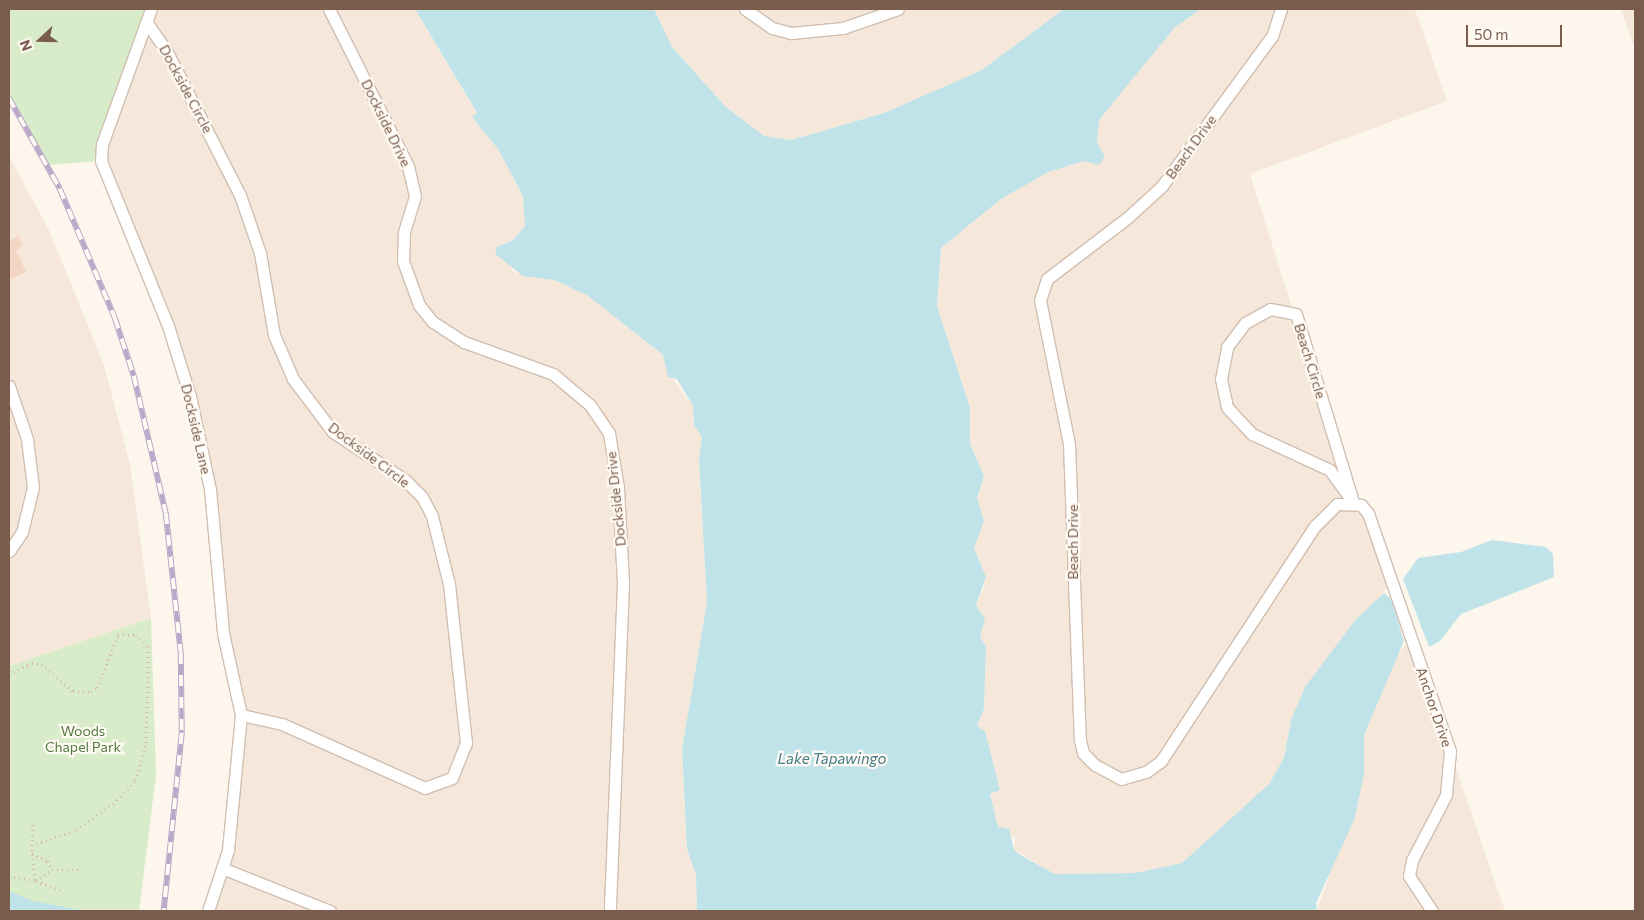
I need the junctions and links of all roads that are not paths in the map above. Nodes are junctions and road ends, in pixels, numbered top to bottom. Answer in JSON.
{"nodes":[{"id":1,"x":152,"y":9,"type":"edge"},
{"id":2,"x":329,"y":9,"type":"edge"},
{"id":3,"x":746,"y":9,"type":"edge"},
{"id":4,"x":898,"y":9,"type":"edge"},
{"id":5,"x":1280,"y":9,"type":"edge"},
{"id":6,"x":147,"y":23,"type":"junction"},
{"id":7,"x":9,"y":386,"type":"edge"},
{"id":8,"x":1353,"y":502,"type":"junction"},
{"id":9,"x":9,"y":551,"type":"edge"},
{"id":10,"x":241,"y":715,"type":"junction"},
{"id":11,"x":224,"y":869,"type":"junction"},
{"id":12,"x":208,"y":911,"type":"edge"},
{"id":13,"x":330,"y":911,"type":"edge"},
{"id":14,"x":610,"y":911,"type":"edge"},
{"id":15,"x":1432,"y":911,"type":"edge"}],
"edges":[{"from":1,"to":6,"type":"street","name":"Dockside Lane"},
{"from":2,"to":14,"type":"street","name":"Dockside Drive"},
{"from":3,"to":4,"type":"street"},
{"from":5,"to":8,"type":"street","name":"Beach Drive"},
{"from":6,"to":10,"type":"street","name":"Dockside Lane"},
{"from":6,"to":10,"type":"street","name":"Dockside Circle"},
{"from":7,"to":9,"type":"street"},
{"from":8,"to":8,"type":"street","name":"Beach Circle"},
{"from":8,"to":15,"type":"street","name":"Anchor Drive"},
{"from":10,"to":11,"type":"street","name":"Dockside Lane"},
{"from":11,"to":12,"type":"street","name":"Dockside Lane"},
{"from":11,"to":13,"type":"street"}]}
